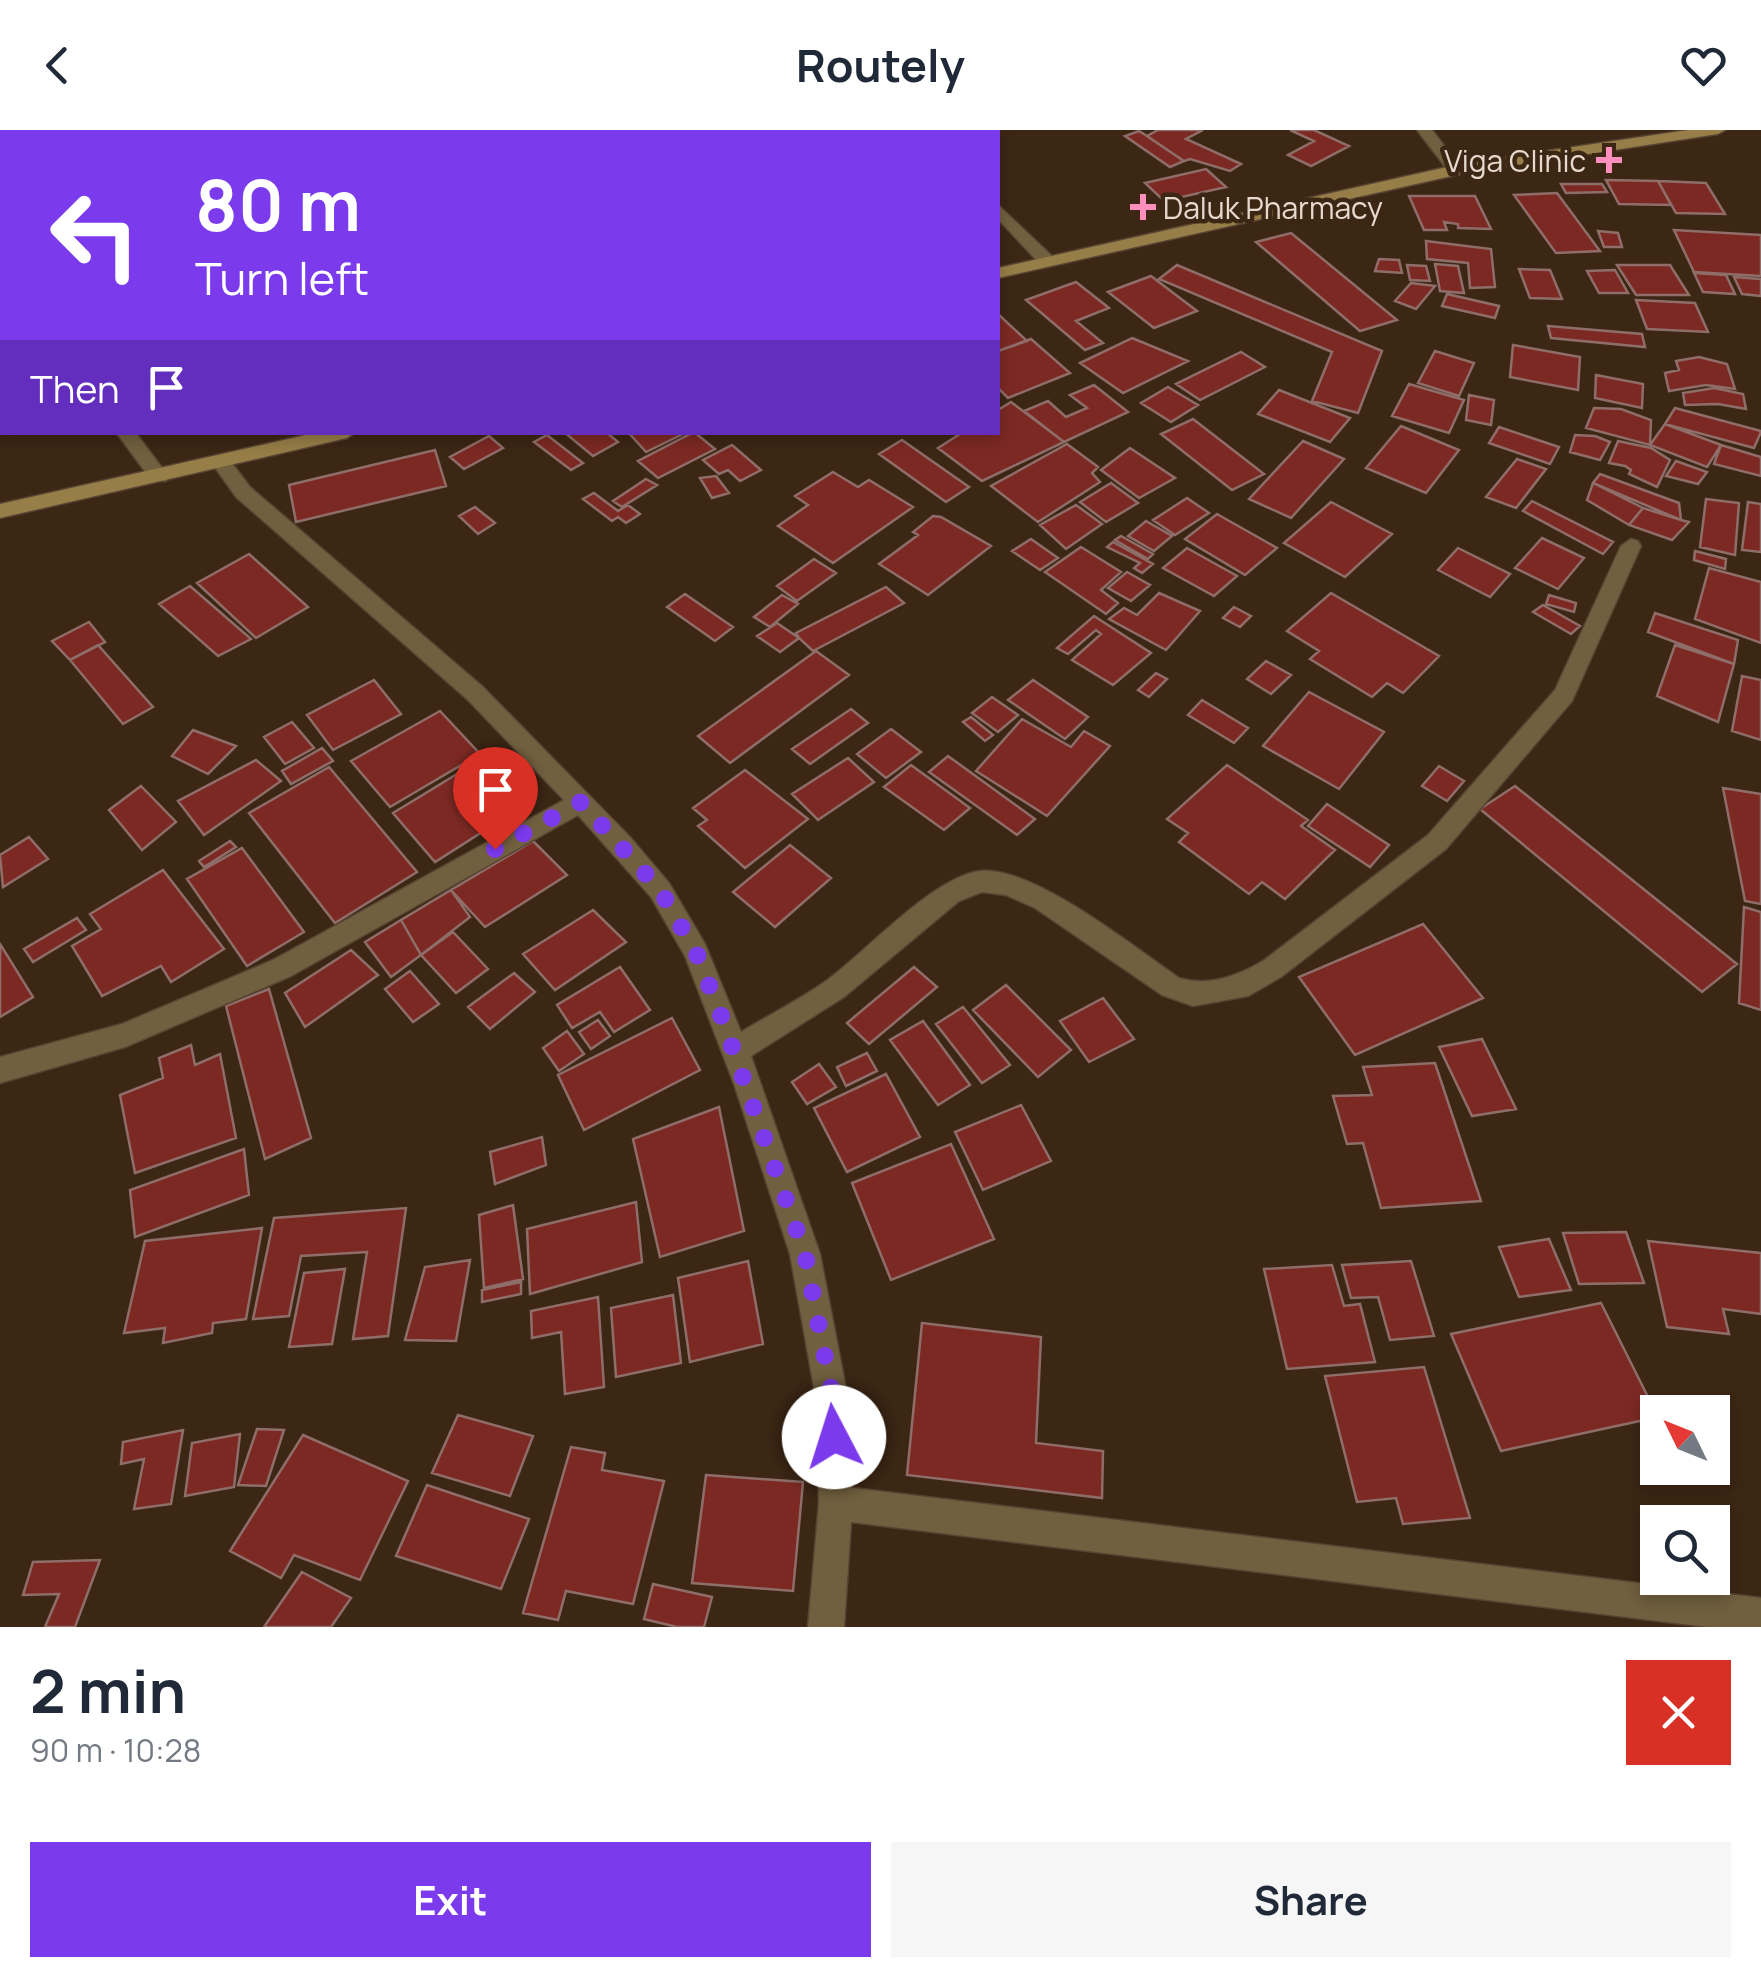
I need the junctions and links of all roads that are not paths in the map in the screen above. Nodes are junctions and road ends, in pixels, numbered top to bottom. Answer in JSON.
{"nodes":[{"id":1,"x":1424,"y":130,"type":"edge"},
{"id":2,"x":1718,"y":130,"type":"edge"},
{"id":3,"x":1455,"y":170,"type":"junction"},
{"id":4,"x":1000,"y":212,"type":"edge"},
{"id":5,"x":1047,"y":261,"type":"junction"},
{"id":6,"x":1000,"y":273,"type":"edge"},
{"id":7,"x":128,"y":435,"type":"edge"},
{"id":8,"x":334,"y":435,"type":"edge"},
{"id":9,"x":222,"y":462,"type":"junction"},
{"id":10,"x":158,"y":477,"type":"junction"},
{"id":11,"x":0,"y":510,"type":"edge"},
{"id":12,"x":1632,"y":546,"type":"dead end"},
{"id":13,"x":581,"y":802,"type":"junction"},
{"id":14,"x":735,"y":1051,"type":"junction"},
{"id":15,"x":0,"y":1070,"type":"edge"},
{"id":16,"x":836,"y":1504,"type":"junction"},
{"id":17,"x":1761,"y":1616,"type":"edge"},
{"id":18,"x":826,"y":1627,"type":"edge"}],
"edges":[{"from":1,"to":3,"type":"street"},
{"from":2,"to":3,"type":"main road"},
{"from":3,"to":5,"type":"main road"},
{"from":4,"to":5,"type":"street"},
{"from":5,"to":6,"type":"main road"},
{"from":7,"to":10,"type":"street"},
{"from":8,"to":9,"type":"main road"},
{"from":9,"to":10,"type":"main road"},
{"from":9,"to":13,"type":"street"},
{"from":10,"to":11,"type":"main road"},
{"from":12,"to":14,"type":"street"},
{"from":13,"to":14,"type":"street"},
{"from":13,"to":15,"type":"street"},
{"from":14,"to":16,"type":"street"},
{"from":16,"to":17,"type":"street"},
{"from":16,"to":18,"type":"street"}]}
